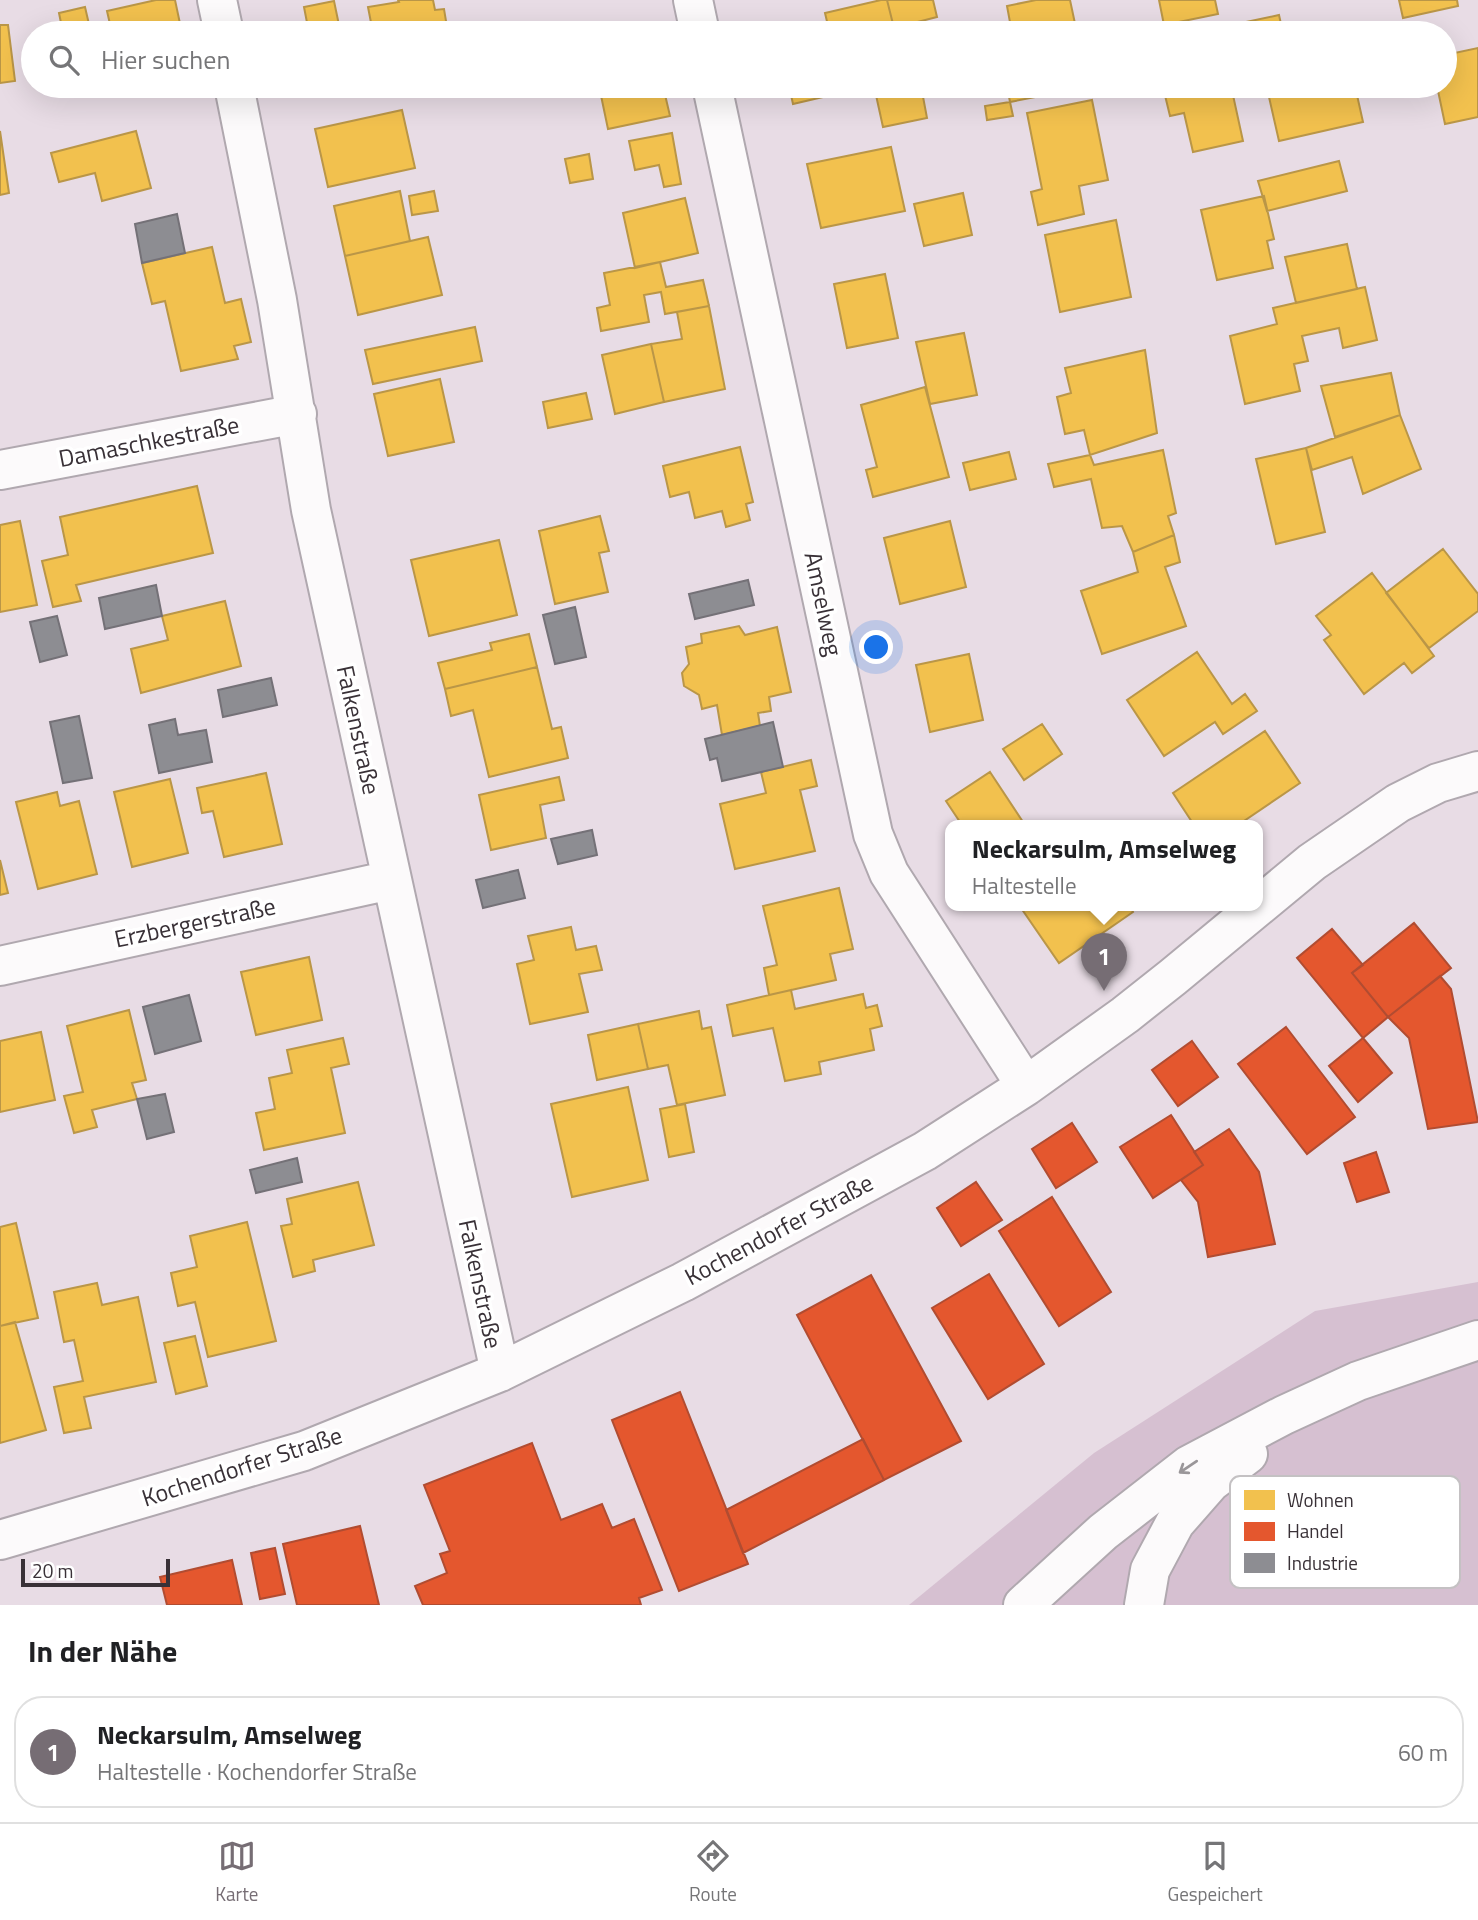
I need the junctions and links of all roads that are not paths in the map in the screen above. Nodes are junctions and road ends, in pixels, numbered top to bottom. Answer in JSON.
{"nodes":[{"id":1,"x":217,"y":0,"type":"edge"},
{"id":2,"x":693,"y":0,"type":"edge"},
{"id":3,"x":221,"y":21,"type":"edge"},
{"id":4,"x":697,"y":21,"type":"edge"},
{"id":5,"x":236,"y":98,"type":"edge"},
{"id":6,"x":715,"y":98,"type":"edge"},
{"id":7,"x":297,"y":414,"type":"junction"},
{"id":8,"x":0,"y":470,"type":"edge"},
{"id":9,"x":1478,"y":771,"type":"edge"},
{"id":10,"x":391,"y":880,"type":"junction"},
{"id":11,"x":1263,"y":903,"type":"edge"},
{"id":12,"x":1253,"y":911,"type":"edge"},
{"id":13,"x":0,"y":966,"type":"edge"},
{"id":14,"x":1026,"y":1086,"type":"junction"},
{"id":15,"x":1478,"y":1340,"type":"edge"},
{"id":16,"x":499,"y":1372,"type":"junction"},
{"id":17,"x":1358,"y":1381,"type":"junction"},
{"id":18,"x":0,"y":1540,"type":"edge"},
{"id":19,"x":1023,"y":1605,"type":"edge"},
{"id":20,"x":1144,"y":1605,"type":"edge"}],
"edges":[{"from":1,"to":3,"type":"main road"},
{"from":2,"to":4,"type":"main road"},
{"from":5,"to":7,"type":"main road","name":"Falkenstraße"},
{"from":6,"to":14,"type":"main road","name":"Amselweg"},
{"from":7,"to":8,"type":"main road","name":"Damaschkestraße"},
{"from":7,"to":10,"type":"main road","name":"Falkenstraße"},
{"from":9,"to":11,"type":"main road","name":"Kochendorfer Straße"},
{"from":10,"to":13,"type":"main road","name":"Erzbergerstraße"},
{"from":10,"to":16,"type":"main road","name":"Falkenstraße"},
{"from":12,"to":14,"type":"main road","name":"Kochendorfer Straße"},
{"from":14,"to":16,"type":"main road","name":"Kochendorfer Straße"},
{"from":15,"to":17,"type":"main road"},
{"from":16,"to":18,"type":"main road","name":"Kochendorfer Straße"},
{"from":17,"to":19,"type":"main road","one_way":true},
{"from":17,"to":20,"type":"main road"}]}
